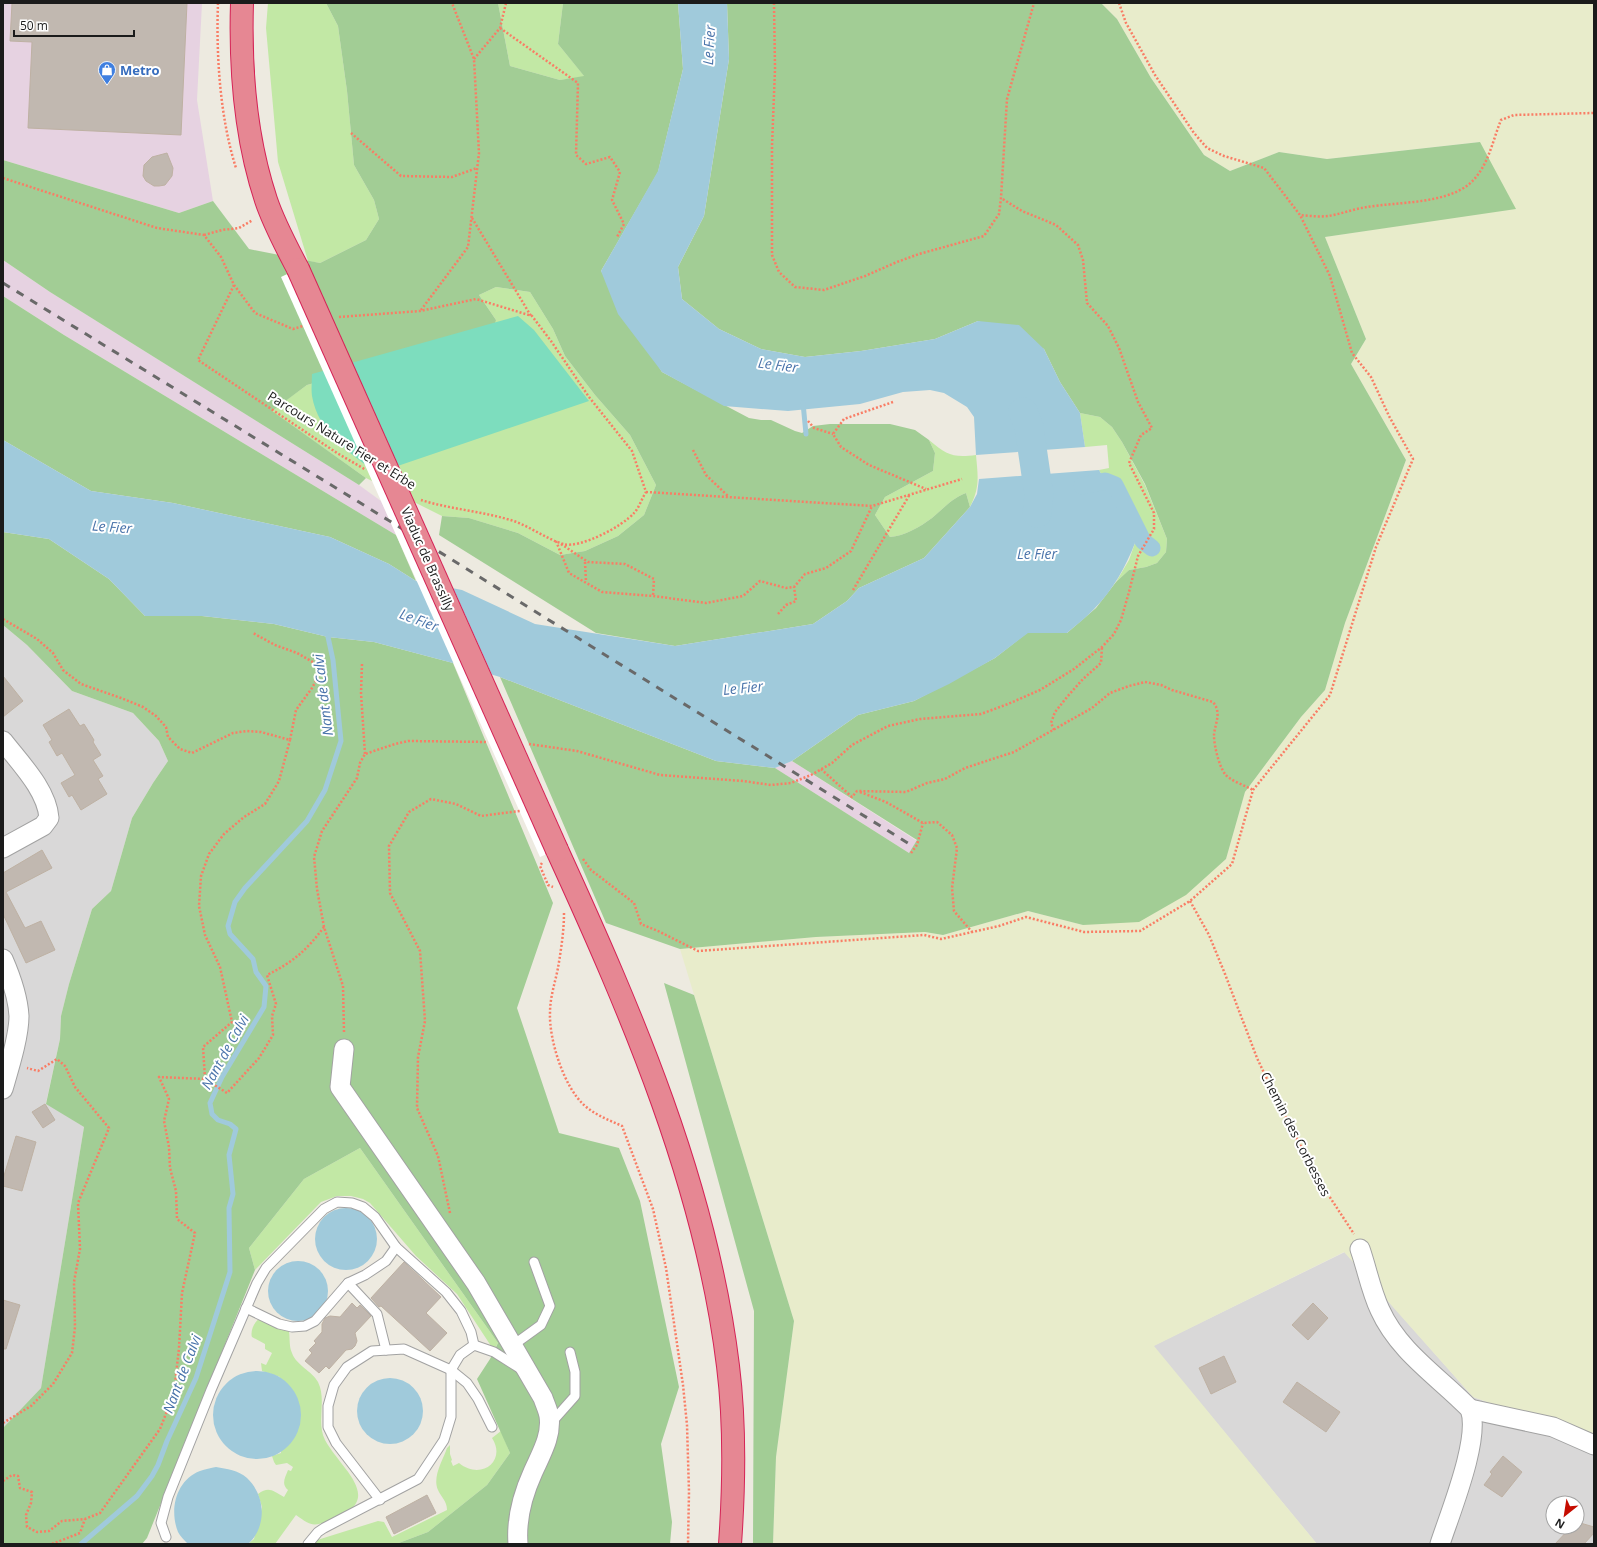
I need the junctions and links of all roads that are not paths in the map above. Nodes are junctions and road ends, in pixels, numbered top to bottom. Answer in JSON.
{"nodes":[{"id":1,"x":242,"y":3,"type":"edge"},
{"id":2,"x":253,"y":3,"type":"edge"},
{"id":3,"x":298,"y":269,"type":"junction"},
{"id":4,"x":3,"y":741,"type":"edge"},
{"id":5,"x":3,"y":848,"type":"edge"},
{"id":6,"x":3,"y":959,"type":"edge"},
{"id":7,"x":7,"y":978,"type":"edge"},
{"id":8,"x":344,"y":1049,"type":"road end"},
{"id":9,"x":9,"y":1057,"type":"edge"},
{"id":10,"x":3,"y":1089,"type":"edge"},
{"id":11,"x":396,"y":1248,"type":"junction"},
{"id":12,"x":1360,"y":1249,"type":"road end"},
{"id":13,"x":534,"y":1262,"type":"dead end"},
{"id":14,"x":348,"y":1283,"type":"junction"},
{"id":15,"x":246,"y":1308,"type":"junction"},
{"id":16,"x":474,"y":1345,"type":"junction"},
{"id":17,"x":512,"y":1346,"type":"junction"},
{"id":18,"x":386,"y":1350,"type":"junction"},
{"id":19,"x":570,"y":1352,"type":"dead end"},
{"id":20,"x":451,"y":1370,"type":"junction"},
{"id":21,"x":528,"y":1373,"type":"junction"},
{"id":22,"x":1470,"y":1409,"type":"junction"},
{"id":23,"x":548,"y":1426,"type":"junction"},
{"id":24,"x":492,"y":1427,"type":"dead end"},
{"id":25,"x":1594,"y":1444,"type":"edge"},
{"id":26,"x":380,"y":1500,"type":"junction"},
{"id":27,"x":166,"y":1537,"type":"dead end"},
{"id":28,"x":308,"y":1544,"type":"edge"},
{"id":29,"x":518,"y":1544,"type":"edge"},
{"id":30,"x":730,"y":1544,"type":"edge"},
{"id":31,"x":1440,"y":1544,"type":"edge"}],
"edges":[{"from":1,"to":3,"type":"highway"},
{"from":2,"to":3,"type":"highway"},
{"from":3,"to":30,"type":"highway","name":"Viaduc de Brassilly","bridge":true},
{"from":4,"to":5,"type":"street"},
{"from":6,"to":7,"type":"street"},
{"from":7,"to":9,"type":"street"},
{"from":8,"to":17,"type":"street"},
{"from":9,"to":10,"type":"street"},
{"from":11,"to":14,"type":"lane"},
{"from":11,"to":15,"type":"lane"},
{"from":11,"to":16,"type":"lane"},
{"from":12,"to":22,"type":"street"},
{"from":13,"to":17,"type":"lane"},
{"from":14,"to":15,"type":"lane"},
{"from":14,"to":18,"type":"lane"},
{"from":15,"to":27,"type":"lane"},
{"from":16,"to":20,"type":"lane"},
{"from":16,"to":21,"type":"lane"},
{"from":17,"to":21,"type":"street"},
{"from":18,"to":20,"type":"lane"},
{"from":18,"to":26,"type":"lane"},
{"from":19,"to":23,"type":"lane"},
{"from":20,"to":24,"type":"lane"},
{"from":20,"to":26,"type":"lane"},
{"from":21,"to":23,"type":"street"},
{"from":22,"to":25,"type":"street"},
{"from":22,"to":31,"type":"street"},
{"from":23,"to":29,"type":"street"},
{"from":26,"to":28,"type":"lane"}]}
